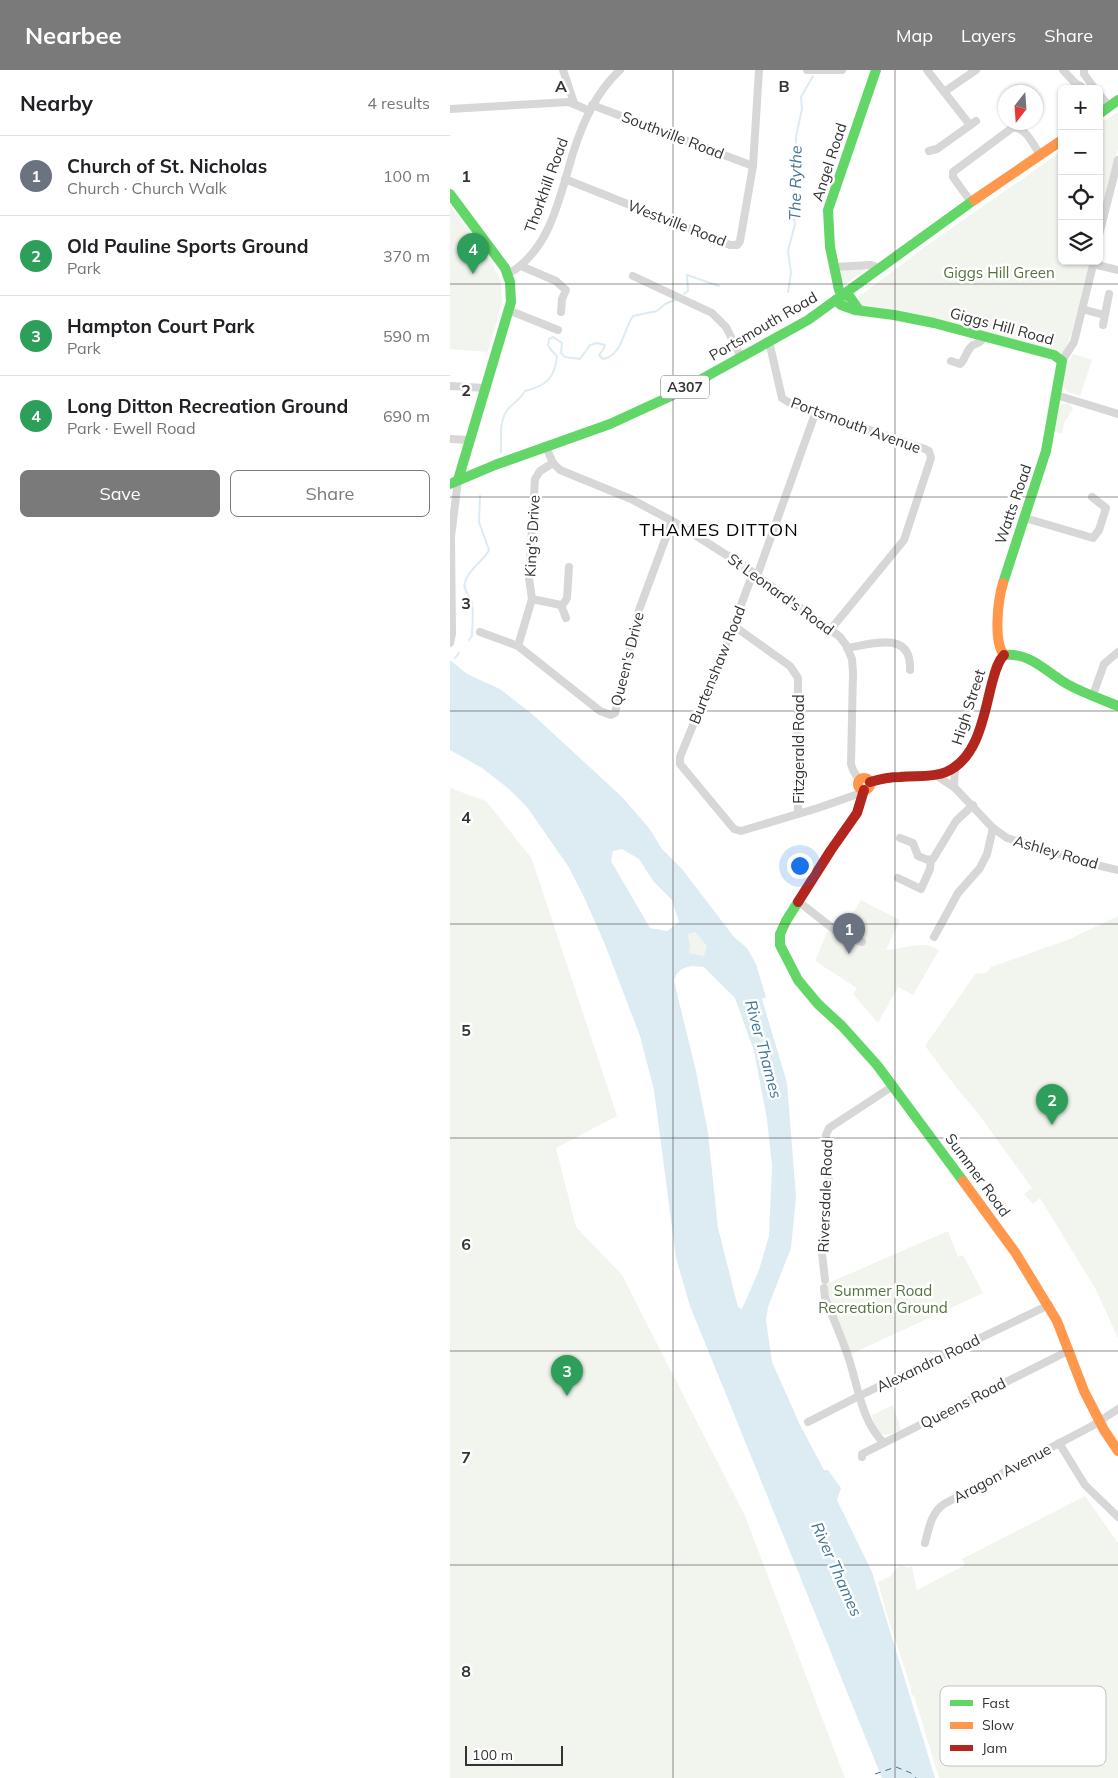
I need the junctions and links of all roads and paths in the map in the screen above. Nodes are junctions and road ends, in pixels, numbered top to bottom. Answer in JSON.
{"nodes":[{"id":1,"x":563,"y":70,"type":"edge"},
{"id":2,"x":620,"y":70,"type":"edge"},
{"id":3,"x":759,"y":70,"type":"edge"},
{"id":4,"x":807,"y":70,"type":"edge"},
{"id":5,"x":842,"y":70,"type":"edge"},
{"id":6,"x":876,"y":70,"type":"edge"},
{"id":7,"x":927,"y":70,"type":"edge"},
{"id":8,"x":976,"y":70,"type":"edge"},
{"id":9,"x":1063,"y":70,"type":"edge"},
{"id":10,"x":1069,"y":70,"type":"edge"},
{"id":11,"x":1084,"y":70,"type":"edge"},
{"id":12,"x":1078,"y":85,"type":"edge"},
{"id":13,"x":1080,"y":85,"type":"edge"},
{"id":14,"x":1092,"y":85,"type":"edge"},
{"id":15,"x":944,"y":92,"type":"junction"},
{"id":16,"x":574,"y":103,"type":"junction"},
{"id":17,"x":591,"y":108,"type":"junction"},
{"id":18,"x":450,"y":110,"type":"edge"},
{"id":19,"x":1058,"y":143,"type":"edge"},
{"id":20,"x":929,"y":151,"type":"dead end"},
{"id":21,"x":1040,"y":155,"type":"junction"},
{"id":22,"x":1118,"y":160,"type":"edge"},
{"id":23,"x":753,"y":166,"type":"junction"},
{"id":24,"x":565,"y":179,"type":"junction"},
{"id":25,"x":450,"y":194,"type":"edge"},
{"id":26,"x":971,"y":202,"type":"junction"},
{"id":27,"x":1103,"y":220,"type":"edge"},
{"id":28,"x":1093,"y":265,"type":"edge"},
{"id":29,"x":1100,"y":265,"type":"edge"},
{"id":30,"x":521,"y":266,"type":"junction"},
{"id":31,"x":834,"y":267,"type":"junction"},
{"id":32,"x":880,"y":268,"type":"junction"},
{"id":33,"x":1118,"y":270,"type":"edge"},
{"id":34,"x":508,"y":274,"type":"junction"},
{"id":35,"x":633,"y":276,"type":"dead end"},
{"id":36,"x":1108,"y":294,"type":"dead end"},
{"id":37,"x":840,"y":297,"type":"junction"},
{"id":38,"x":1082,"y":309,"type":"junction"},
{"id":39,"x":508,"y":310,"type":"junction"},
{"id":40,"x":561,"y":312,"type":"dead end"},
{"id":41,"x":1104,"y":315,"type":"junction"},
{"id":42,"x":1103,"y":325,"type":"dead end"},
{"id":43,"x":558,"y":330,"type":"dead end"},
{"id":44,"x":983,"y":337,"type":"junction"},
{"id":45,"x":770,"y":341,"type":"junction"},
{"id":46,"x":741,"y":357,"type":"junction"},
{"id":47,"x":1062,"y":361,"type":"junction"},
{"id":48,"x":951,"y":362,"type":"dead end"},
{"id":49,"x":450,"y":386,"type":"edge"},
{"id":50,"x":485,"y":388,"type":"junction"},
{"id":51,"x":1056,"y":395,"type":"junction"},
{"id":52,"x":816,"y":411,"type":"junction"},
{"id":53,"x":1118,"y":414,"type":"edge"},
{"id":54,"x":450,"y":439,"type":"edge"},
{"id":55,"x":470,"y":440,"type":"junction"},
{"id":56,"x":546,"y":448,"type":"junction"},
{"id":57,"x":553,"y":463,"type":"junction"},
{"id":58,"x":454,"y":482,"type":"edge"},
{"id":59,"x":1092,"y":497,"type":"dead end"},
{"id":60,"x":1025,"y":518,"type":"junction"},
{"id":61,"x":672,"y":520,"type":"junction"},
{"id":62,"x":570,"y":567,"type":"dead end"},
{"id":63,"x":755,"y":574,"type":"junction"},
{"id":64,"x":532,"y":599,"type":"junction"},
{"id":65,"x":561,"y":605,"type":"junction"},
{"id":66,"x":566,"y":618,"type":"dead end"},
{"id":67,"x":734,"y":626,"type":"junction"},
{"id":68,"x":831,"y":629,"type":"junction"},
{"id":69,"x":480,"y":632,"type":"dead end"},
{"id":70,"x":450,"y":642,"type":"edge"},
{"id":71,"x":518,"y":646,"type":"junction"},
{"id":72,"x":847,"y":648,"type":"junction"},
{"id":73,"x":1118,"y":652,"type":"edge"},
{"id":74,"x":1004,"y":654,"type":"junction"},
{"id":75,"x":907,"y":665,"type":"dead end"},
{"id":76,"x":1092,"y":696,"type":"junction"},
{"id":77,"x":1118,"y":706,"type":"edge"},
{"id":78,"x":955,"y":768,"type":"junction"},
{"id":79,"x":934,"y":774,"type":"junction"},
{"id":80,"x":863,"y":786,"type":"junction"},
{"id":81,"x":955,"y":788,"type":"junction"},
{"id":82,"x":973,"y":805,"type":"junction"},
{"id":83,"x":798,"y":814,"type":"junction"},
{"id":84,"x":993,"y":828,"type":"junction"},
{"id":85,"x":900,"y":838,"type":"dead end"},
{"id":86,"x":931,"y":860,"type":"junction"},
{"id":87,"x":1118,"y":870,"type":"edge"},
{"id":88,"x":898,"y":878,"type":"dead end"},
{"id":89,"x":799,"y":902,"type":"junction"},
{"id":90,"x":934,"y":937,"type":"dead end"},
{"id":91,"x":862,"y":942,"type":"dead end"},
{"id":92,"x":893,"y":1086,"type":"junction"},
{"id":93,"x":1049,"y":1306,"type":"junction"},
{"id":94,"x":1068,"y":1351,"type":"junction"},
{"id":95,"x":859,"y":1396,"type":"junction"},
{"id":96,"x":1118,"y":1409,"type":"edge"},
{"id":97,"x":1100,"y":1421,"type":"junction"},
{"id":98,"x":808,"y":1422,"type":"dead end"},
{"id":99,"x":884,"y":1443,"type":"junction"},
{"id":100,"x":1059,"y":1443,"type":"junction"},
{"id":101,"x":1118,"y":1451,"type":"edge"},
{"id":102,"x":862,"y":1457,"type":"dead end"},
{"id":103,"x":1118,"y":1517,"type":"edge"},
{"id":104,"x":926,"y":1543,"type":"dead end"}],
"edges":[{"from":1,"to":16,"type":"street"},
{"from":2,"to":17,"type":"street","name":"Thorkhill Road"},
{"from":3,"to":23,"type":"street","name":"Westville Road"},
{"from":4,"to":5,"type":"street"},
{"from":6,"to":31,"type":"street","name":"Angel Road"},
{"from":7,"to":15,"type":"street"},
{"from":8,"to":15,"type":"street"},
{"from":9,"to":12,"type":"street"},
{"from":10,"to":13,"type":"street"},
{"from":11,"to":14,"type":"street"},
{"from":15,"to":20,"type":"street"},
{"from":16,"to":17,"type":"street","name":"Southville Road"},
{"from":16,"to":18,"type":"street"},
{"from":17,"to":23,"type":"street","name":"Southville Road"},
{"from":17,"to":24,"type":"street","name":"Thorkhill Road"},
{"from":19,"to":21,"type":"street","name":"Portsmouth Road","number":"A307"},
{"from":21,"to":26,"type":"street","name":"Portsmouth Road","number":"A307"},
{"from":21,"to":26,"type":"street"},
{"from":22,"to":27,"type":"street"},
{"from":23,"to":24,"type":"street","name":"Westville Road"},
{"from":24,"to":30,"type":"street","name":"Thorkhill Road"},
{"from":25,"to":34,"type":"street"},
{"from":26,"to":32,"type":"street","name":"Portsmouth Road","number":"A307"},
{"from":28,"to":38,"type":"street","name":"Giggs Hill Road"},
{"from":29,"to":33,"type":"street"},
{"from":30,"to":34,"type":"street","name":"Thorkhill Road"},
{"from":30,"to":40,"type":"street"},
{"from":31,"to":32,"type":"street"},
{"from":31,"to":37,"type":"street","name":"Angel Road"},
{"from":32,"to":37,"type":"street","name":"Portsmouth Road","number":"A307"},
{"from":34,"to":39,"type":"street"},
{"from":35,"to":46,"type":"street"},
{"from":36,"to":41,"type":"street"},
{"from":37,"to":44,"type":"street","name":"Giggs Hill Road"},
{"from":37,"to":45,"type":"street","name":"Portsmouth Road","number":"A307"},
{"from":38,"to":41,"type":"street"},
{"from":38,"to":47,"type":"street","name":"Giggs Hill Road"},
{"from":39,"to":43,"type":"street"},
{"from":39,"to":50,"type":"street"},
{"from":41,"to":42,"type":"street"},
{"from":44,"to":47,"type":"street","name":"Giggs Hill Road"},
{"from":44,"to":48,"type":"street"},
{"from":45,"to":46,"type":"street","name":"Portsmouth Road","number":"A307"},
{"from":45,"to":52,"type":"street","name":"Portsmouth Avenue"},
{"from":46,"to":56,"type":"street","name":"Portsmouth Road","number":"A307"},
{"from":47,"to":51,"type":"street","name":"Watts Road"},
{"from":49,"to":50,"type":"street"},
{"from":50,"to":55,"type":"street"},
{"from":51,"to":53,"type":"street"},
{"from":51,"to":60,"type":"street","name":"Watts Road"},
{"from":52,"to":63,"type":"street","name":"Burtenshaw Road"},
{"from":52,"to":68,"type":"street","name":"Portsmouth Avenue"},
{"from":54,"to":55,"type":"street"},
{"from":55,"to":58,"type":"street"},
{"from":56,"to":57,"type":"street"},
{"from":56,"to":58,"type":"street","name":"Portsmouth Road","number":"A307"},
{"from":57,"to":61,"type":"street","name":"St Leonard's Road"},
{"from":57,"to":64,"type":"street","name":"King's Drive"},
{"from":58,"to":70,"type":"street"},
{"from":59,"to":60,"type":"street"},
{"from":60,"to":74,"type":"street","name":"Watts Road"},
{"from":61,"to":63,"type":"street","name":"St Leonard's Road"},
{"from":61,"to":71,"type":"street","name":"Queen's Drive"},
{"from":62,"to":65,"type":"street"},
{"from":63,"to":67,"type":"street","name":"Burtenshaw Road"},
{"from":63,"to":68,"type":"street","name":"St Leonard's Road"},
{"from":64,"to":65,"type":"street"},
{"from":64,"to":71,"type":"street","name":"King's Drive"},
{"from":65,"to":66,"type":"street"},
{"from":67,"to":83,"type":"street","name":"Fitzgerald Road"},
{"from":67,"to":83,"type":"street","name":"Burtenshaw Road"},
{"from":68,"to":72,"type":"street","name":"St Leonard's Road"},
{"from":69,"to":71,"type":"street"},
{"from":72,"to":75,"type":"street"},
{"from":72,"to":80,"type":"street","name":"St Leonard's Road"},
{"from":73,"to":76,"type":"street"},
{"from":74,"to":76,"type":"street"},
{"from":74,"to":78,"type":"street","name":"High Street"},
{"from":76,"to":77,"type":"street"},
{"from":78,"to":79,"type":"street"},
{"from":78,"to":81,"type":"street"},
{"from":79,"to":80,"type":"street"},
{"from":79,"to":81,"type":"street","name":"Ashley Road"},
{"from":80,"to":83,"type":"street"},
{"from":80,"to":89,"type":"street"},
{"from":81,"to":82,"type":"street","name":"Ashley Road"},
{"from":82,"to":84,"type":"street","name":"Ashley Road"},
{"from":82,"to":86,"type":"street"},
{"from":84,"to":87,"type":"street","name":"Ashley Road"},
{"from":84,"to":90,"type":"street"},
{"from":85,"to":86,"type":"street"},
{"from":86,"to":88,"type":"street"},
{"from":89,"to":91,"type":"street"},
{"from":89,"to":92,"type":"street","name":"Summer Road"},
{"from":92,"to":93,"type":"street","name":"Summer Road"},
{"from":92,"to":95,"type":"street","name":"Riversdale Road"},
{"from":93,"to":94,"type":"street","name":"Summer Road"},
{"from":93,"to":95,"type":"street","name":"Alexandra Road"},
{"from":94,"to":97,"type":"street","name":"Summer Road"},
{"from":94,"to":99,"type":"street","name":"Queens Road"},
{"from":95,"to":98,"type":"street","name":"Alexandra Road"},
{"from":95,"to":99,"type":"street","name":"Riversdale Road"},
{"from":96,"to":97,"type":"street","name":"Aragon Avenue"},
{"from":97,"to":100,"type":"street","name":"Aragon Avenue"},
{"from":97,"to":101,"type":"street","name":"Summer Road"},
{"from":99,"to":102,"type":"street","name":"Queens Road"},
{"from":100,"to":103,"type":"street"},
{"from":100,"to":104,"type":"street","name":"Aragon Avenue"}]}
